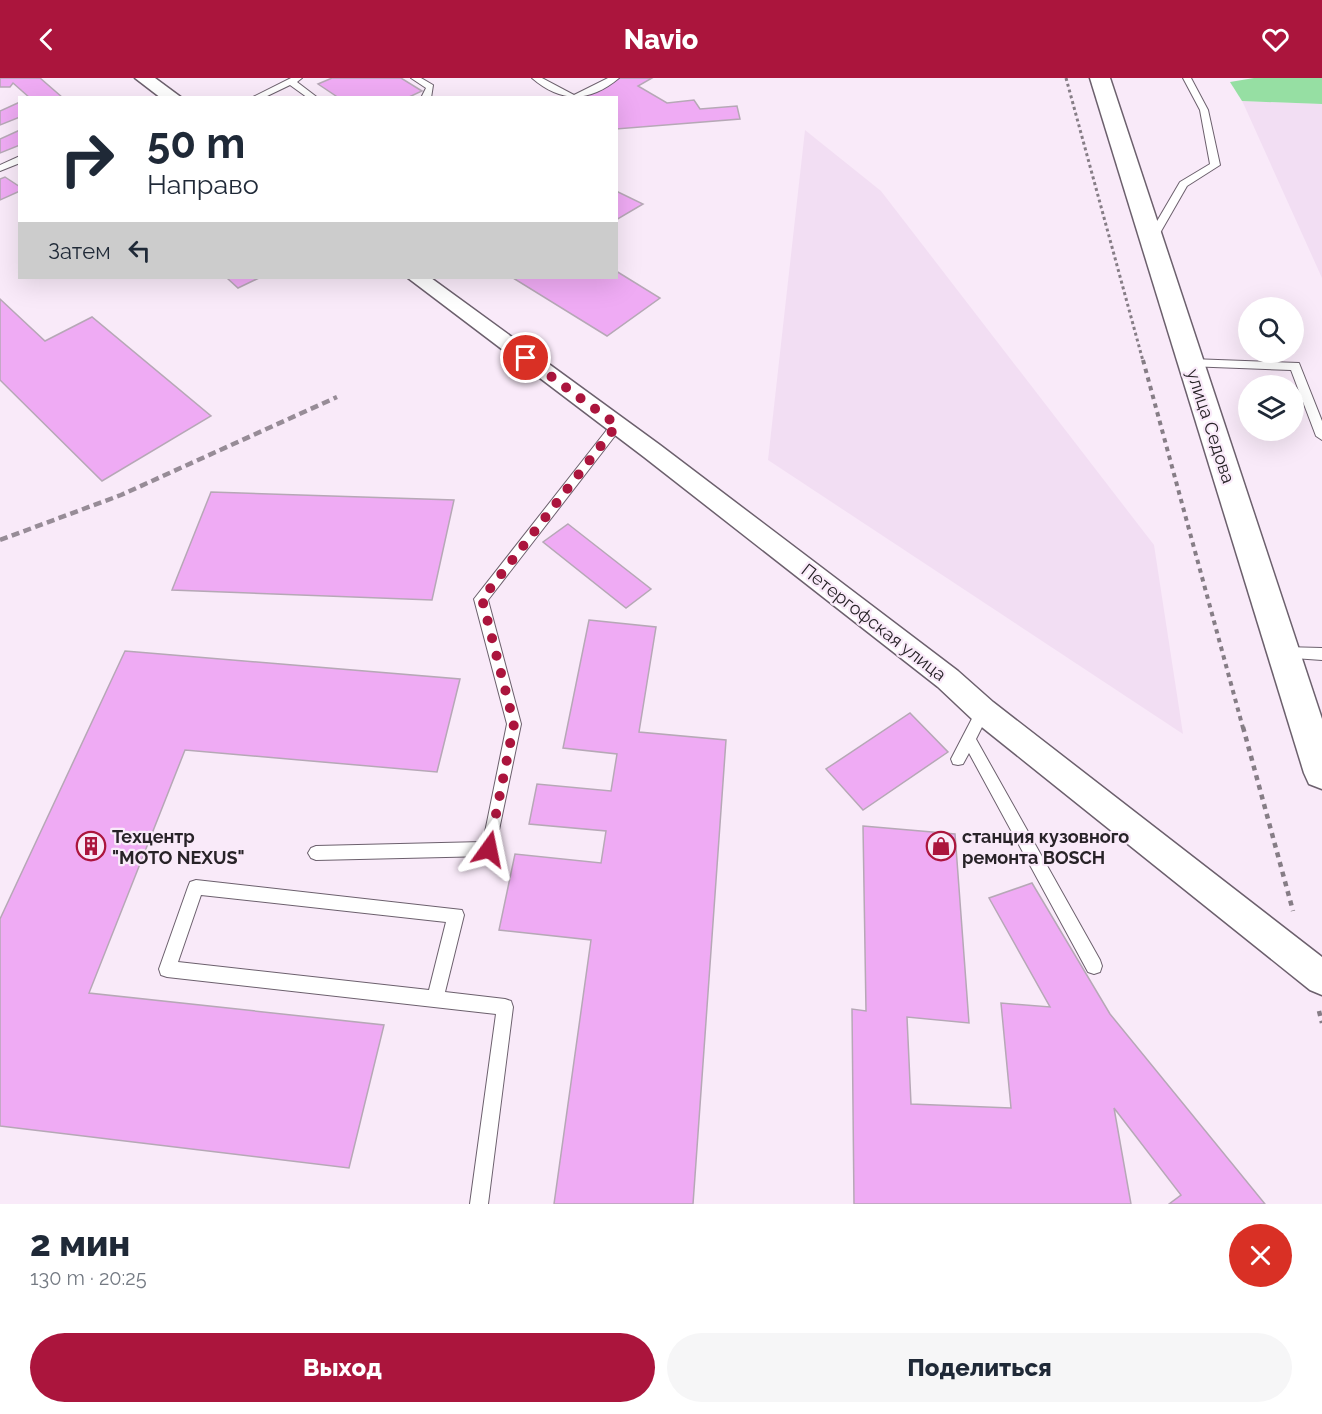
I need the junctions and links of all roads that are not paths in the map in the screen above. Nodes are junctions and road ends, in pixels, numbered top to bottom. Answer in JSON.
{"nodes":[{"id":1,"x":143,"y":78,"type":"edge"},
{"id":2,"x":415,"y":78,"type":"edge"},
{"id":3,"x":536,"y":78,"type":"edge"},
{"id":4,"x":615,"y":78,"type":"edge"},
{"id":5,"x":1100,"y":78,"type":"edge"},
{"id":6,"x":1187,"y":78,"type":"edge"},
{"id":7,"x":294,"y":80,"type":"edge"},
{"id":8,"x":562,"y":92,"type":"junction"},
{"id":9,"x":166,"y":96,"type":"edge"},
{"id":10,"x":259,"y":96,"type":"edge"},
{"id":11,"x":312,"y":96,"type":"edge"},
{"id":12,"x":428,"y":96,"type":"edge"},
{"id":13,"x":555,"y":96,"type":"edge"},
{"id":14,"x":570,"y":96,"type":"edge"},
{"id":15,"x":578,"y":96,"type":"edge"},
{"id":16,"x":18,"y":160,"type":"edge"},
{"id":17,"x":0,"y":168,"type":"edge"},
{"id":18,"x":1151,"y":240,"type":"junction"},
{"id":19,"x":419,"y":279,"type":"edge"},
{"id":20,"x":1191,"y":363,"type":"junction"},
{"id":21,"x":617,"y":425,"type":"junction"},
{"id":22,"x":1322,"y":436,"type":"edge"},
{"id":23,"x":1284,"y":653,"type":"junction"},
{"id":24,"x":1322,"y":654,"type":"edge"},
{"id":25,"x":983,"y":711,"type":"junction"},
{"id":26,"x":969,"y":740,"type":"junction"},
{"id":27,"x":958,"y":759,"type":"dead end"},
{"id":28,"x":1322,"y":773,"type":"edge"},
{"id":29,"x":316,"y":853,"type":"dead end"},
{"id":30,"x":1094,"y":966,"type":"dead end"},
{"id":31,"x":1315,"y":973,"type":"edge"},
{"id":32,"x":435,"y":998,"type":"junction"},
{"id":33,"x":479,"y":1204,"type":"edge"}],
"edges":[{"from":1,"to":9,"type":"street"},
{"from":2,"to":12,"type":"lane"},
{"from":3,"to":8,"type":"lane"},
{"from":4,"to":15,"type":"lane"},
{"from":5,"to":18,"type":"main road","name":"улица Седова"},
{"from":6,"to":18,"type":"lane"},
{"from":7,"to":10,"type":"lane"},
{"from":7,"to":11,"type":"lane"},
{"from":8,"to":13,"type":"lane"},
{"from":8,"to":14,"type":"lane"},
{"from":16,"to":17,"type":"lane"},
{"from":18,"to":20,"type":"main road","name":"улица Седова"},
{"from":19,"to":21,"type":"street","name":"Петергофская улица"},
{"from":20,"to":22,"type":"lane"},
{"from":20,"to":23,"type":"main road","name":"улица Седова"},
{"from":21,"to":25,"type":"street","name":"Петергофская улица"},
{"from":21,"to":29,"type":"lane"},
{"from":23,"to":24,"type":"lane"},
{"from":23,"to":28,"type":"main road","name":"улица Седова"},
{"from":25,"to":26,"type":"lane"},
{"from":25,"to":31,"type":"street","name":"Петергофская улица"},
{"from":26,"to":27,"type":"lane"},
{"from":26,"to":30,"type":"lane"},
{"from":32,"to":32,"type":"lane"},
{"from":32,"to":33,"type":"lane"}]}
